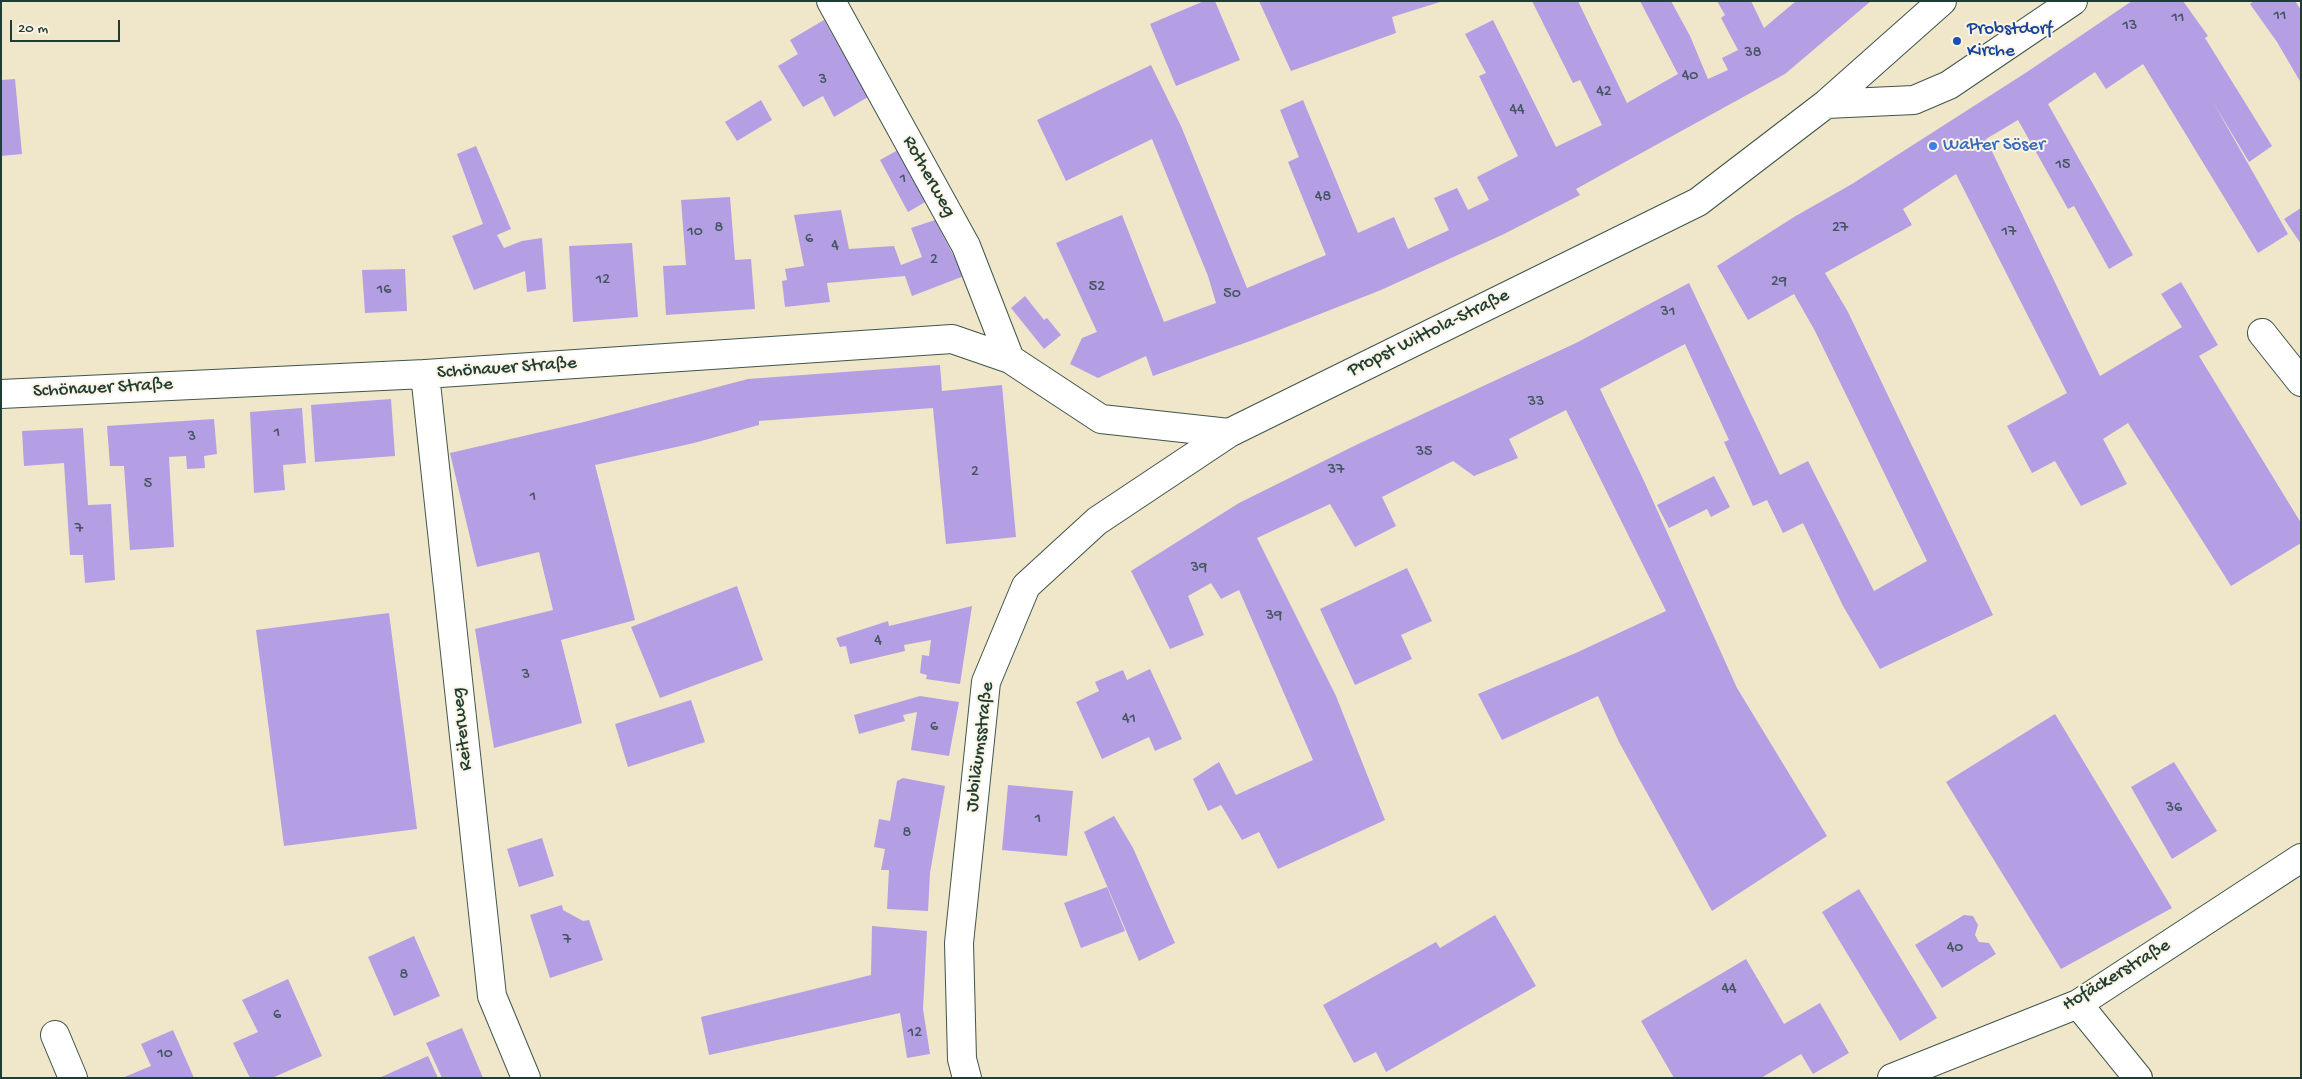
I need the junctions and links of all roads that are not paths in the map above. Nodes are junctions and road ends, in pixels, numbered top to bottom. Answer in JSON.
{"nodes":[{"id":1,"x":831,"y":1,"type":"edge"},
{"id":2,"x":1942,"y":1,"type":"edge"},
{"id":3,"x":2073,"y":1,"type":"edge"},
{"id":4,"x":1826,"y":104,"type":"junction"},
{"id":5,"x":2262,"y":333,"type":"dead end"},
{"id":6,"x":1010,"y":359,"type":"junction"},
{"id":7,"x":425,"y":374,"type":"junction"},
{"id":8,"x":2301,"y":382,"type":"edge"},
{"id":9,"x":1,"y":394,"type":"edge"},
{"id":10,"x":1229,"y":433,"type":"junction"},
{"id":11,"x":2301,"y":858,"type":"edge"},
{"id":12,"x":2078,"y":1004,"type":"junction"},
{"id":13,"x":55,"y":1035,"type":"dead end"},
{"id":14,"x":72,"y":1078,"type":"edge"},
{"id":15,"x":526,"y":1078,"type":"edge"},
{"id":16,"x":967,"y":1078,"type":"edge"},
{"id":17,"x":1892,"y":1078,"type":"edge"},
{"id":18,"x":2138,"y":1078,"type":"edge"}],
"edges":[{"from":1,"to":6,"type":"street","name":"Rotherweg"},
{"from":2,"to":4,"type":"street","name":"Propst Wittola-Straße"},
{"from":3,"to":4,"type":"street"},
{"from":4,"to":10,"type":"street","name":"Propst Wittola-Straße"},
{"from":5,"to":8,"type":"street"},
{"from":6,"to":7,"type":"street","name":"Schönauer Straße"},
{"from":6,"to":10,"type":"street"},
{"from":7,"to":9,"type":"street","name":"Schönauer Straße"},
{"from":7,"to":15,"type":"street","name":"Reiterweg"},
{"from":10,"to":16,"type":"street","name":"Jubiläumsstraße"},
{"from":11,"to":12,"type":"street","name":"Hofäckerstraße"},
{"from":12,"to":17,"type":"street","name":"Hofäckerstraße"},
{"from":12,"to":18,"type":"street"},
{"from":13,"to":14,"type":"street"}]}
